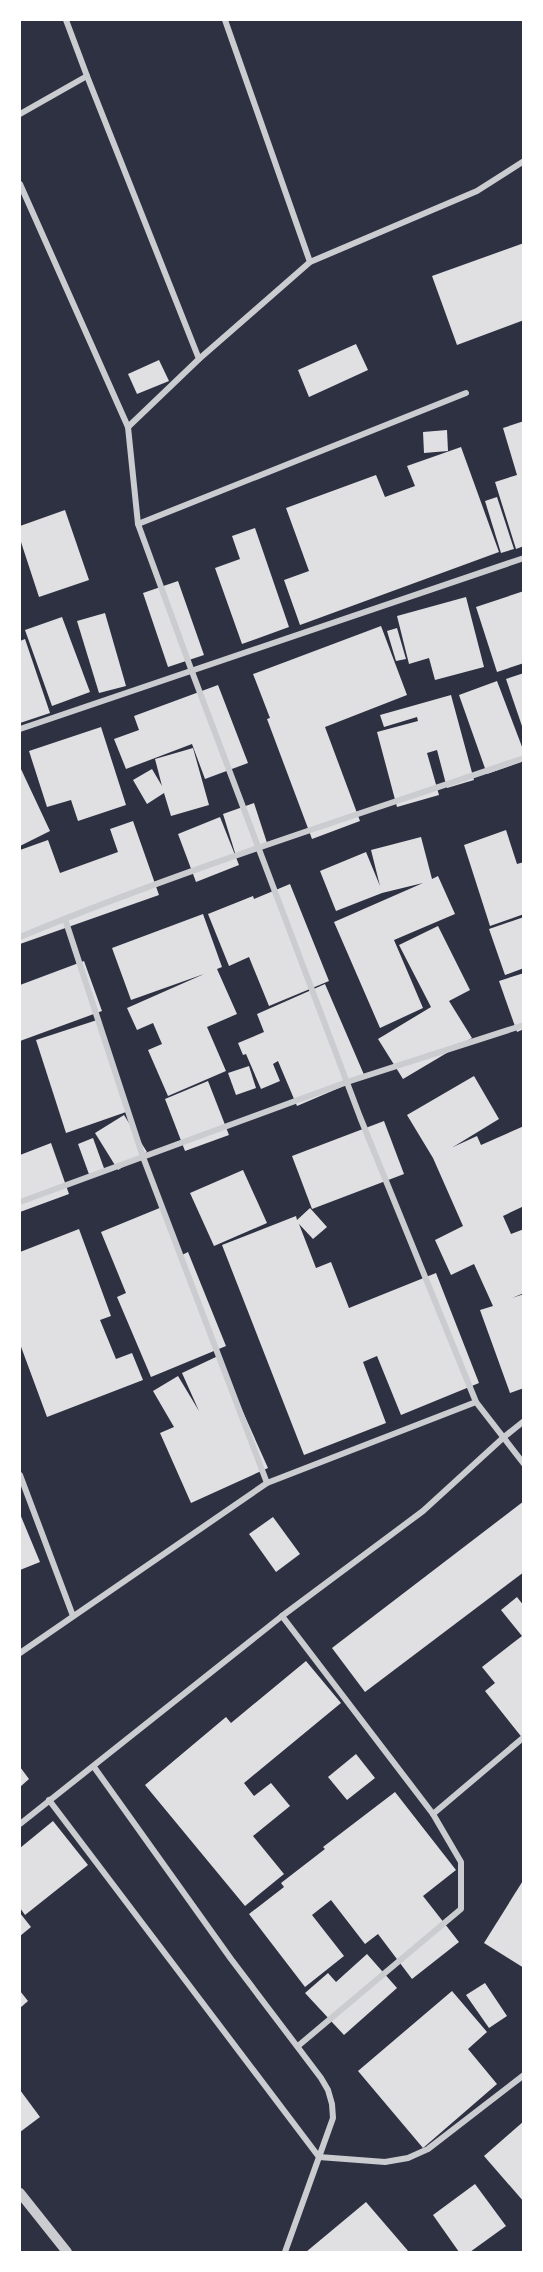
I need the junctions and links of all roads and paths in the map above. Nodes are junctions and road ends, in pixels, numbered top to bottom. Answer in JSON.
{"nodes":[{"id":1,"x":66,"y":20,"type":"edge"},
{"id":2,"x":225,"y":20,"type":"edge"},
{"id":3,"x":87,"y":76,"type":"junction"},
{"id":4,"x":20,"y":114,"type":"edge"},
{"id":5,"x":524,"y":161,"type":"edge"},
{"id":6,"x":20,"y":184,"type":"edge"},
{"id":7,"x":310,"y":262,"type":"junction"},
{"id":8,"x":199,"y":359,"type":"junction"},
{"id":9,"x":466,"y":393,"type":"dead end"},
{"id":10,"x":128,"y":427,"type":"junction"},
{"id":11,"x":138,"y":524,"type":"junction"},
{"id":12,"x":524,"y":558,"type":"edge"},
{"id":13,"x":191,"y":669,"type":"junction"},
{"id":14,"x":20,"y":729,"type":"edge"},
{"id":15,"x":524,"y":759,"type":"edge"},
{"id":16,"x":259,"y":848,"type":"junction"},
{"id":17,"x":65,"y":919,"type":"junction"},
{"id":18,"x":20,"y":938,"type":"edge"},
{"id":19,"x":524,"y":1025,"type":"edge"},
{"id":20,"x":347,"y":1082,"type":"junction"},
{"id":21,"x":143,"y":1157,"type":"junction"},
{"id":22,"x":20,"y":1202,"type":"edge"},
{"id":23,"x":476,"y":1402,"type":"junction"},
{"id":24,"x":524,"y":1421,"type":"edge"},
{"id":25,"x":504,"y":1437,"type":"junction"},
{"id":26,"x":524,"y":1464,"type":"edge"},
{"id":27,"x":20,"y":1475,"type":"edge"},
{"id":28,"x":267,"y":1483,"type":"junction"},
{"id":29,"x":73,"y":1616,"type":"junction"},
{"id":30,"x":282,"y":1616,"type":"junction"},
{"id":31,"x":20,"y":1653,"type":"edge"},
{"id":32,"x":524,"y":1737,"type":"edge"},
{"id":33,"x":94,"y":1767,"type":"junction"},
{"id":34,"x":49,"y":1800,"type":"junction"},
{"id":35,"x":433,"y":1814,"type":"junction"},
{"id":36,"x":20,"y":1824,"type":"edge"},
{"id":37,"x":298,"y":2046,"type":"junction"},
{"id":38,"x":524,"y":2075,"type":"edge"},
{"id":39,"x":319,"y":2157,"type":"junction"},
{"id":40,"x":20,"y":2193,"type":"edge"},
{"id":41,"x":67,"y":2253,"type":"edge"},
{"id":42,"x":285,"y":2253,"type":"edge"}],
"edges":[{"from":1,"to":3,"type":"street"},
{"from":2,"to":7,"type":"street"},
{"from":3,"to":4,"type":"street"},
{"from":3,"to":8,"type":"street"},
{"from":5,"to":7,"type":"street"},
{"from":6,"to":10,"type":"street"},
{"from":7,"to":8,"type":"street"},
{"from":8,"to":10,"type":"street"},
{"from":9,"to":11,"type":"street"},
{"from":10,"to":11,"type":"street"},
{"from":11,"to":13,"type":"street"},
{"from":12,"to":13,"type":"street"},
{"from":13,"to":14,"type":"street"},
{"from":13,"to":16,"type":"street"},
{"from":15,"to":16,"type":"street"},
{"from":16,"to":17,"type":"street"},
{"from":16,"to":20,"type":"street"},
{"from":17,"to":18,"type":"street"},
{"from":17,"to":21,"type":"street"},
{"from":19,"to":20,"type":"street"},
{"from":20,"to":21,"type":"street"},
{"from":20,"to":23,"type":"street"},
{"from":21,"to":22,"type":"street"},
{"from":21,"to":28,"type":"street"},
{"from":23,"to":25,"type":"street"},
{"from":23,"to":28,"type":"street"},
{"from":24,"to":25,"type":"street"},
{"from":25,"to":26,"type":"street"},
{"from":25,"to":30,"type":"street"},
{"from":27,"to":29,"type":"street"},
{"from":28,"to":29,"type":"street"},
{"from":29,"to":31,"type":"street"},
{"from":30,"to":33,"type":"street"},
{"from":30,"to":35,"type":"street"},
{"from":32,"to":35,"type":"street"},
{"from":33,"to":34,"type":"street"},
{"from":33,"to":37,"type":"street"},
{"from":34,"to":36,"type":"street"},
{"from":34,"to":39,"type":"street"},
{"from":35,"to":37,"type":"street"},
{"from":37,"to":39,"type":"street"},
{"from":38,"to":39,"type":"street"},
{"from":39,"to":42,"type":"street"},
{"from":40,"to":41,"type":"street"}]}
